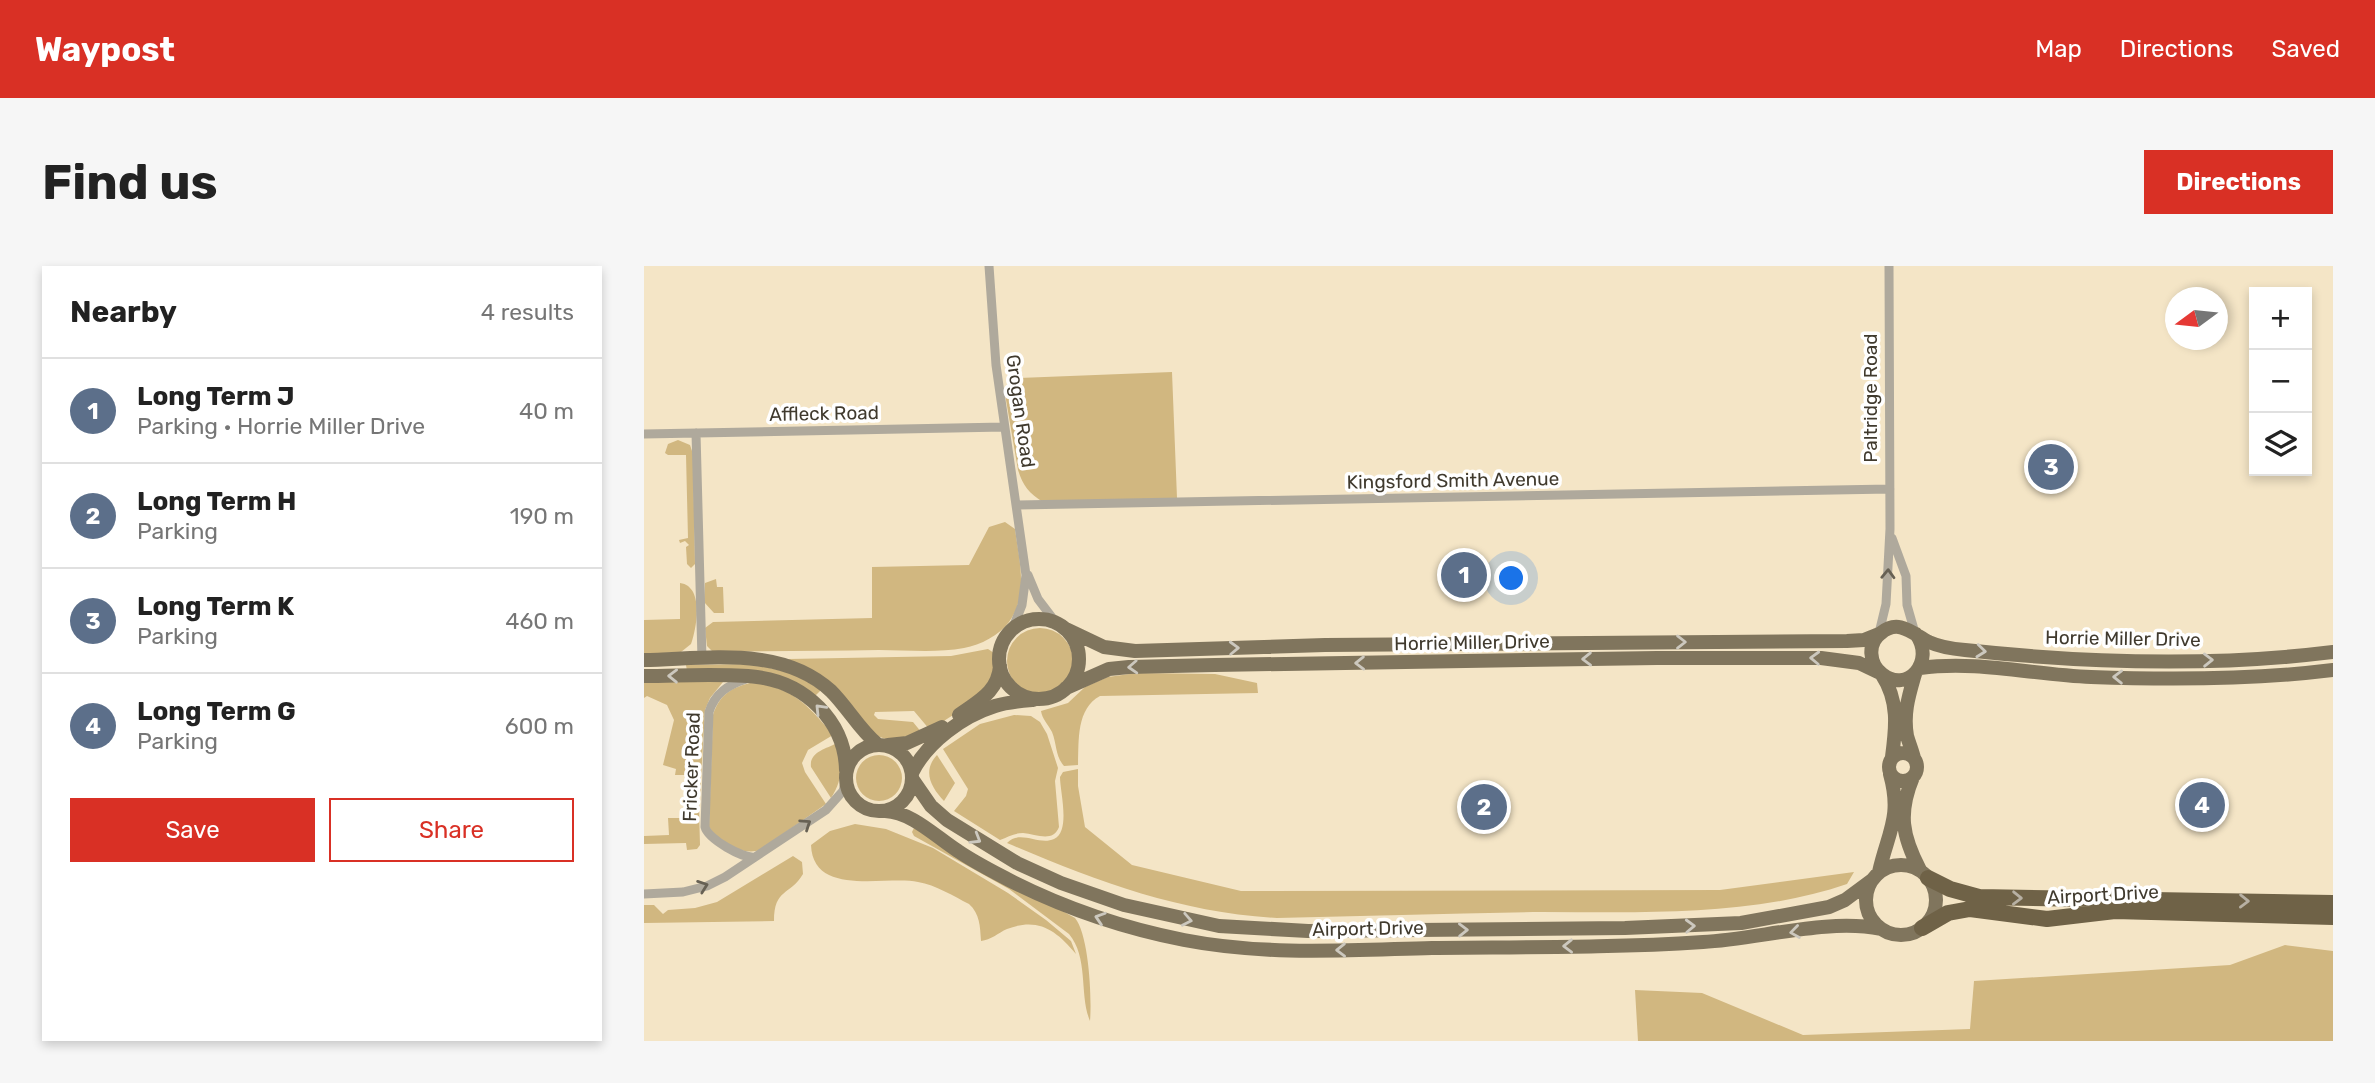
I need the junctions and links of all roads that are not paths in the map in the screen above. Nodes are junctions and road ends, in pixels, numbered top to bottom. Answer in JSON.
{"nodes":[{"id":1,"x":989,"y":266,"type":"edge"},
{"id":2,"x":1889,"y":266,"type":"edge"},
{"id":3,"x":1004,"y":427,"type":"junction"},
{"id":4,"x":644,"y":433,"type":"edge"},
{"id":5,"x":696,"y":433,"type":"junction"},
{"id":6,"x":1890,"y":489,"type":"junction"},
{"id":7,"x":1017,"y":505,"type":"junction"},
{"id":8,"x":1890,"y":529,"type":"junction"},
{"id":9,"x":1024,"y":560,"type":"junction"},
{"id":10,"x":1060,"y":626,"type":"junction"},
{"id":11,"x":1012,"y":630,"type":"junction"},
{"id":12,"x":1916,"y":633,"type":"junction"},
{"id":13,"x":1879,"y":634,"type":"junction"},
{"id":14,"x":2333,"y":652,"type":"edge"},
{"id":15,"x":702,"y":659,"type":"junction"},
{"id":16,"x":644,"y":660,"type":"edge"},
{"id":17,"x":1000,"y":666,"type":"junction"},
{"id":18,"x":2333,"y":670,"type":"edge"},
{"id":19,"x":1917,"y":671,"type":"junction"},
{"id":20,"x":1881,"y":673,"type":"junction"},
{"id":21,"x":644,"y":676,"type":"edge"},
{"id":22,"x":758,"y":677,"type":"junction"},
{"id":23,"x":1066,"y":688,"type":"junction"},
{"id":24,"x":1038,"y":699,"type":"junction"},
{"id":25,"x":883,"y":745,"type":"junction"},
{"id":26,"x":1892,"y":757,"type":"junction"},
{"id":27,"x":1914,"y":758,"type":"junction"},
{"id":28,"x":1890,"y":774,"type":"junction"},
{"id":29,"x":846,"y":775,"type":"junction"},
{"id":30,"x":912,"y":776,"type":"junction"},
{"id":31,"x":1913,"y":777,"type":"junction"},
{"id":32,"x":885,"y":811,"type":"junction"},
{"id":33,"x":755,"y":857,"type":"junction"},
{"id":34,"x":1924,"y":874,"type":"junction"},
{"id":35,"x":1876,"y":876,"type":"junction"},
{"id":36,"x":644,"y":894,"type":"edge"},
{"id":37,"x":2333,"y":903,"type":"edge"},
{"id":38,"x":2333,"y":917,"type":"edge"},
{"id":39,"x":1922,"y":928,"type":"junction"},
{"id":40,"x":1881,"y":929,"type":"junction"}],
"edges":[{"from":1,"to":3,"type":"street","name":"Grogan Road"},
{"from":2,"to":6,"type":"street","name":"Paltridge Road"},
{"from":3,"to":5,"type":"street","name":"Affleck Road"},
{"from":3,"to":7,"type":"street","name":"Grogan Road"},
{"from":4,"to":5,"type":"street","name":"Affleck Road"},
{"from":5,"to":15,"type":"street"},
{"from":6,"to":7,"type":"street","name":"Kingsford Smith Avenue"},
{"from":6,"to":8,"type":"street","name":"Paltridge Road"},
{"from":7,"to":9,"type":"street","name":"Grogan Road"},
{"from":8,"to":12,"type":"street","name":"Paltridge Road"},
{"from":13,"to":8,"type":"street","name":"Paltridge Road","one_way":true},
{"from":9,"to":10,"type":"street","name":"Grogan Road"},
{"from":9,"to":11,"type":"street","name":"Grogan Road"},
{"from":10,"to":11,"type":"main road"},
{"from":10,"to":13,"type":"main road","name":"Horrie Miller Drive","one_way":true},
{"from":10,"to":23,"type":"main road"},
{"from":11,"to":17,"type":"main road"},
{"from":12,"to":13,"type":"main road"},
{"from":12,"to":14,"type":"main road","name":"Horrie Miller Drive","one_way":true},
{"from":12,"to":19,"type":"main road"},
{"from":13,"to":20,"type":"main road"},
{"from":15,"to":16,"type":"main road"},
{"from":15,"to":25,"type":"main road"},
{"from":17,"to":24,"type":"main road"},
{"from":17,"to":25,"type":"main road"},
{"from":18,"to":19,"type":"main road","name":"Horrie Miller Drive","one_way":true},
{"from":19,"to":20,"type":"main road"},
{"from":19,"to":27,"type":"main road"},
{"from":20,"to":23,"type":"main road","name":"Horrie Miller Drive","one_way":true},
{"from":20,"to":26,"type":"main road"},
{"from":22,"to":21,"type":"main road","one_way":true},
{"from":29,"to":22,"type":"main road","one_way":true},
{"from":22,"to":33,"type":"street","name":"Fricker Road"},
{"from":23,"to":24,"type":"main road"},
{"from":24,"to":30,"type":"main road"},
{"from":25,"to":29,"type":"main road"},
{"from":25,"to":30,"type":"main road"},
{"from":26,"to":27,"type":"main road"},
{"from":26,"to":28,"type":"main road"},
{"from":27,"to":31,"type":"main road"},
{"from":28,"to":31,"type":"main road"},
{"from":28,"to":35,"type":"main road"},
{"from":29,"to":32,"type":"main road"},
{"from":33,"to":29,"type":"street","one_way":true},
{"from":30,"to":32,"type":"main road"},
{"from":30,"to":35,"type":"main road","name":"Airport Drive","one_way":true},
{"from":31,"to":34,"type":"main road"},
{"from":40,"to":32,"type":"main road","name":"Airport Drive","one_way":true},
{"from":36,"to":33,"type":"street","one_way":true},
{"from":34,"to":35,"type":"main road"},
{"from":34,"to":37,"type":"highway","name":"Airport Drive","one_way":true},
{"from":34,"to":39,"type":"main road"},
{"from":35,"to":40,"type":"main road"},
{"from":38,"to":39,"type":"highway","name":"Airport Drive"},
{"from":39,"to":40,"type":"main road"}]}
